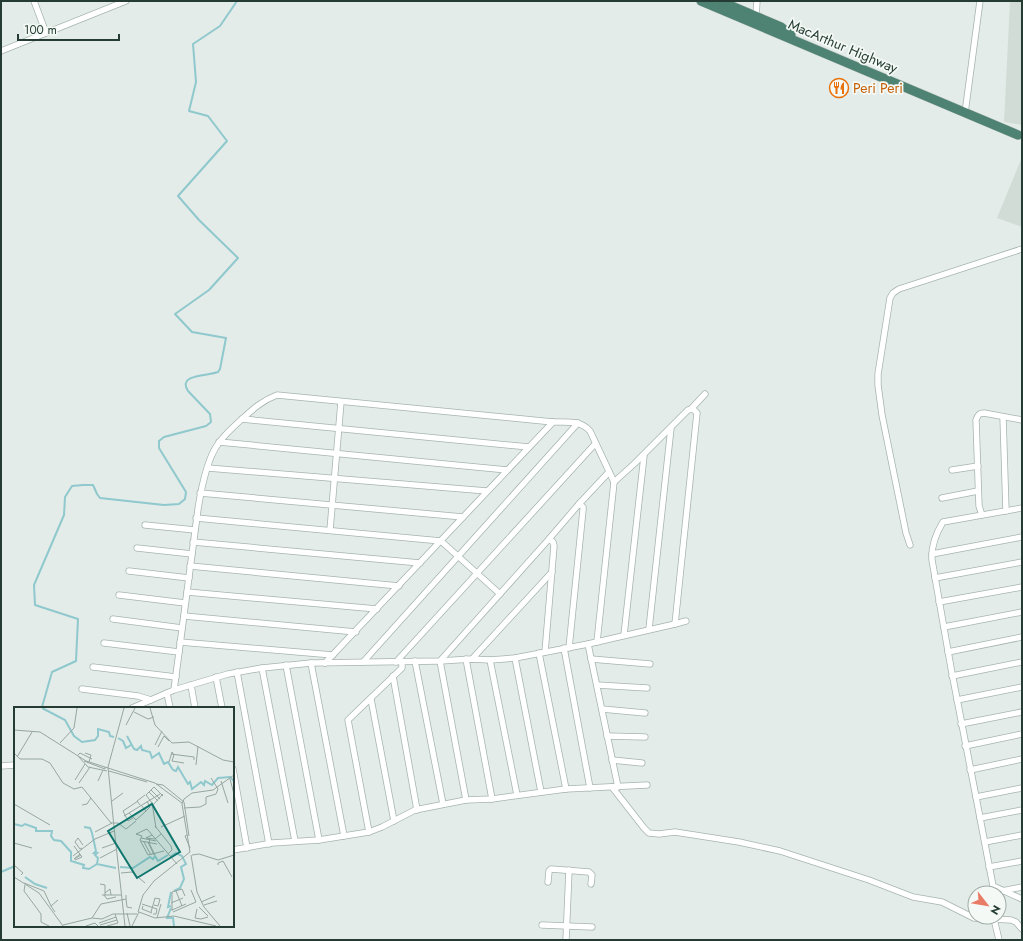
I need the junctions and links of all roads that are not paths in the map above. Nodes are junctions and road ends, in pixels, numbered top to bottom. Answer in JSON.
{"nodes":[{"id":1,"x":34,"y":1,"type":"edge"},
{"id":2,"x":126,"y":1,"type":"edge"},
{"id":3,"x":701,"y":1,"type":"edge"},
{"id":4,"x":720,"y":1,"type":"edge"},
{"id":5,"x":757,"y":1,"type":"edge"},
{"id":6,"x":980,"y":1,"type":"edge"},
{"id":7,"x":756,"y":16,"type":"junction"},
{"id":8,"x":46,"y":33,"type":"junction"},
{"id":9,"x":802,"y":43,"type":"junction"},
{"id":10,"x":1,"y":51,"type":"edge"},
{"id":11,"x":965,"y":113,"type":"junction"},
{"id":12,"x":1018,"y":136,"type":"dead end"},
{"id":13,"x":1022,"y":249,"type":"edge"},
{"id":14,"x":705,"y":394,"type":"dead end"},
{"id":15,"x":341,"y":402,"type":"junction"},
{"id":16,"x":691,"y":409,"type":"junction"},
{"id":17,"x":1003,"y":417,"type":"junction"},
{"id":18,"x":242,"y":419,"type":"junction"},
{"id":19,"x":1022,"y":420,"type":"edge"},
{"id":20,"x":553,"y":422,"type":"junction"},
{"id":21,"x":578,"y":423,"type":"junction"},
{"id":22,"x":339,"y":428,"type":"junction"},
{"id":23,"x":671,"y":428,"type":"junction"},
{"id":24,"x":219,"y":442,"type":"junction"},
{"id":25,"x":595,"y":444,"type":"junction"},
{"id":26,"x":529,"y":447,"type":"junction"},
{"id":27,"x":337,"y":453,"type":"junction"},
{"id":28,"x":644,"y":455,"type":"junction"},
{"id":29,"x":978,"y":466,"type":"junction"},
{"id":30,"x":208,"y":468,"type":"junction"},
{"id":31,"x":507,"y":470,"type":"junction"},
{"id":32,"x":952,"y":470,"type":"dead end"},
{"id":33,"x":609,"y":472,"type":"junction"},
{"id":34,"x":334,"y":478,"type":"junction"},
{"id":35,"x":614,"y":482,"type":"junction"},
{"id":36,"x":978,"y":490,"type":"junction"},
{"id":37,"x":487,"y":491,"type":"junction"},
{"id":38,"x":200,"y":493,"type":"junction"},
{"id":39,"x":942,"y":498,"type":"dead end"},
{"id":40,"x":579,"y":504,"type":"junction"},
{"id":41,"x":332,"y":505,"type":"junction"},
{"id":42,"x":1022,"y":508,"type":"edge"},
{"id":43,"x":1006,"y":510,"type":"junction"},
{"id":44,"x":982,"y":515,"type":"junction"},
{"id":45,"x":463,"y":517,"type":"junction"},
{"id":46,"x":196,"y":518,"type":"junction"},
{"id":47,"x":145,"y":525,"type":"dead end"},
{"id":48,"x":195,"y":530,"type":"junction"},
{"id":49,"x":330,"y":530,"type":"junction"},
{"id":50,"x":1022,"y":537,"type":"edge"},
{"id":51,"x":549,"y":539,"type":"junction"},
{"id":52,"x":441,"y":541,"type":"junction"},
{"id":53,"x":193,"y":542,"type":"junction"},
{"id":54,"x":910,"y":545,"type":"dead end"},
{"id":55,"x":137,"y":548,"type":"dead end"},
{"id":56,"x":192,"y":554,"type":"junction"},
{"id":57,"x":932,"y":554,"type":"junction"},
{"id":58,"x":458,"y":557,"type":"junction"},
{"id":59,"x":1022,"y":562,"type":"edge"},
{"id":60,"x":420,"y":563,"type":"junction"},
{"id":61,"x":190,"y":566,"type":"junction"},
{"id":62,"x":129,"y":571,"type":"dead end"},
{"id":63,"x":552,"y":572,"type":"junction"},
{"id":64,"x":477,"y":574,"type":"junction"},
{"id":65,"x":189,"y":578,"type":"junction"},
{"id":66,"x":935,"y":578,"type":"junction"},
{"id":67,"x":399,"y":586,"type":"junction"},
{"id":68,"x":1022,"y":587,"type":"edge"},
{"id":69,"x":187,"y":592,"type":"junction"},
{"id":70,"x":500,"y":594,"type":"junction"},
{"id":71,"x":119,"y":595,"type":"dead end"},
{"id":72,"x":939,"y":602,"type":"junction"},
{"id":73,"x":186,"y":603,"type":"junction"},
{"id":74,"x":378,"y":609,"type":"junction"},
{"id":75,"x":1022,"y":612,"type":"edge"},
{"id":76,"x":184,"y":616,"type":"junction"},
{"id":77,"x":113,"y":619,"type":"dead end"},
{"id":78,"x":686,"y":620,"type":"dead end"},
{"id":79,"x":675,"y":624,"type":"junction"},
{"id":80,"x":944,"y":627,"type":"junction"},
{"id":81,"x":182,"y":628,"type":"junction"},
{"id":82,"x":649,"y":629,"type":"junction"},
{"id":83,"x":356,"y":632,"type":"junction"},
{"id":84,"x":624,"y":635,"type":"junction"},
{"id":85,"x":1022,"y":637,"type":"edge"},
{"id":86,"x":180,"y":642,"type":"junction"},
{"id":87,"x":597,"y":642,"type":"junction"},
{"id":88,"x":104,"y":643,"type":"dead end"},
{"id":89,"x":588,"y":644,"type":"junction"},
{"id":90,"x":566,"y":648,"type":"junction"},
{"id":91,"x":179,"y":652,"type":"junction"},
{"id":92,"x":948,"y":652,"type":"junction"},
{"id":93,"x":542,"y":653,"type":"junction"},
{"id":94,"x":333,"y":655,"type":"junction"},
{"id":95,"x":515,"y":658,"type":"junction"},
{"id":96,"x":466,"y":659,"type":"junction"},
{"id":97,"x":472,"y":659,"type":"junction"},
{"id":98,"x":591,"y":659,"type":"junction"},
{"id":99,"x":490,"y":660,"type":"junction"},
{"id":100,"x":415,"y":661,"type":"junction"},
{"id":101,"x":440,"y":661,"type":"junction"},
{"id":102,"x":364,"y":662,"type":"junction"},
{"id":103,"x":399,"y":662,"type":"junction"},
{"id":104,"x":1022,"y":662,"type":"edge"},
{"id":105,"x":311,"y":663,"type":"junction"},
{"id":106,"x":325,"y":663,"type":"junction"},
{"id":107,"x":650,"y":664,"type":"dead end"},
{"id":108,"x":286,"y":665,"type":"junction"},
{"id":109,"x":93,"y":667,"type":"dead end"},
{"id":110,"x":262,"y":668,"type":"junction"},
{"id":111,"x":237,"y":672,"type":"junction"},
{"id":112,"x":394,"y":676,"type":"junction"},
{"id":113,"x":952,"y":676,"type":"junction"},
{"id":114,"x":176,"y":677,"type":"junction"},
{"id":115,"x":216,"y":678,"type":"junction"},
{"id":116,"x":191,"y":685,"type":"junction"},
{"id":117,"x":597,"y":686,"type":"junction"},
{"id":118,"x":1022,"y":687,"type":"edge"},
{"id":119,"x":647,"y":688,"type":"dead end"},
{"id":120,"x":82,"y":689,"type":"dead end"},
{"id":121,"x":174,"y":690,"type":"junction"},
{"id":122,"x":167,"y":693,"type":"junction"},
{"id":123,"x":371,"y":699,"type":"junction"},
{"id":124,"x":151,"y":700,"type":"junction"},
{"id":125,"x":957,"y":700,"type":"junction"},
{"id":126,"x":143,"y":706,"type":"edge"},
{"id":127,"x":170,"y":707,"type":"edge"},
{"id":128,"x":195,"y":707,"type":"edge"},
{"id":129,"x":222,"y":707,"type":"edge"},
{"id":130,"x":602,"y":710,"type":"junction"},
{"id":131,"x":1022,"y":712,"type":"edge"},
{"id":132,"x":645,"y":713,"type":"dead end"},
{"id":133,"x":961,"y":724,"type":"junction"},
{"id":134,"x":1022,"y":734,"type":"edge"},
{"id":135,"x":607,"y":736,"type":"junction"},
{"id":136,"x":645,"y":737,"type":"dead end"},
{"id":137,"x":965,"y":746,"type":"junction"},
{"id":138,"x":1022,"y":759,"type":"edge"},
{"id":139,"x":612,"y":760,"type":"junction"},
{"id":140,"x":642,"y":763,"type":"dead end"},
{"id":141,"x":13,"y":765,"type":"edge"},
{"id":142,"x":1,"y":766,"type":"edge"},
{"id":143,"x":970,"y":770,"type":"junction"},
{"id":144,"x":234,"y":775,"type":"edge"},
{"id":145,"x":647,"y":786,"type":"dead end"},
{"id":146,"x":615,"y":787,"type":"junction"},
{"id":147,"x":590,"y":788,"type":"junction"},
{"id":148,"x":1022,"y":788,"type":"edge"},
{"id":149,"x":566,"y":789,"type":"junction"},
{"id":150,"x":541,"y":792,"type":"junction"},
{"id":151,"x":517,"y":795,"type":"junction"},
{"id":152,"x":976,"y":797,"type":"junction"},
{"id":153,"x":492,"y":799,"type":"junction"},
{"id":154,"x":466,"y":800,"type":"junction"},
{"id":155,"x":443,"y":804,"type":"junction"},
{"id":156,"x":418,"y":810,"type":"junction"},
{"id":157,"x":1022,"y":810,"type":"edge"},
{"id":158,"x":980,"y":818,"type":"junction"},
{"id":159,"x":394,"y":821,"type":"junction"},
{"id":160,"x":368,"y":832,"type":"junction"},
{"id":161,"x":1022,"y":835,"type":"edge"},
{"id":162,"x":344,"y":836,"type":"junction"},
{"id":163,"x":319,"y":840,"type":"junction"},
{"id":164,"x":295,"y":841,"type":"junction"},
{"id":165,"x":985,"y":842,"type":"junction"},
{"id":166,"x":269,"y":844,"type":"junction"},
{"id":167,"x":247,"y":848,"type":"junction"},
{"id":168,"x":234,"y":850,"type":"edge"},
{"id":169,"x":1022,"y":861,"type":"edge"},
{"id":170,"x":989,"y":867,"type":"junction"},
{"id":171,"x":569,"y":870,"type":"junction"},
{"id":172,"x":548,"y":882,"type":"dead end"},
{"id":173,"x":591,"y":884,"type":"dead end"},
{"id":174,"x":993,"y":885,"type":"edge"},
{"id":175,"x":1022,"y":887,"type":"edge"},
{"id":176,"x":1007,"y":890,"type":"edge"},
{"id":177,"x":1007,"y":893,"type":"edge"},
{"id":178,"x":1022,"y":900,"type":"edge"},
{"id":179,"x":967,"y":914,"type":"edge"},
{"id":180,"x":1007,"y":920,"type":"edge"},
{"id":181,"x":542,"y":925,"type":"dead end"},
{"id":182,"x":995,"y":925,"type":"edge"},
{"id":183,"x":567,"y":926,"type":"junction"},
{"id":184,"x":592,"y":927,"type":"dead end"},
{"id":185,"x":1022,"y":929,"type":"edge"},
{"id":186,"x":566,"y":940,"type":"edge"},
{"id":187,"x":999,"y":940,"type":"edge"}],
"edges":[{"from":1,"to":8,"type":"street"},
{"from":2,"to":8,"type":"street"},
{"from":3,"to":9,"type":"highway","name":"MacArthur Highway"},
{"from":4,"to":7,"type":"highway"},
{"from":5,"to":7,"type":"street"},
{"from":6,"to":11,"type":"street"},
{"from":7,"to":9,"type":"highway"},
{"from":8,"to":10,"type":"street"},
{"from":9,"to":11,"type":"highway","name":"MacArthur Highway"},
{"from":11,"to":12,"type":"highway","name":"MacArthur Highway"},
{"from":13,"to":54,"type":"street"},
{"from":14,"to":16,"type":"street"},
{"from":15,"to":18,"type":"street"},
{"from":15,"to":20,"type":"street"},
{"from":15,"to":22,"type":"street"},
{"from":16,"to":23,"type":"street"},
{"from":16,"to":79,"type":"street"},
{"from":17,"to":19,"type":"street"},
{"from":17,"to":29,"type":"street"},
{"from":17,"to":43,"type":"street"},
{"from":18,"to":22,"type":"street"},
{"from":18,"to":24,"type":"street"},
{"from":20,"to":21,"type":"street"},
{"from":20,"to":26,"type":"street"},
{"from":21,"to":25,"type":"street"},
{"from":21,"to":58,"type":"street"},
{"from":22,"to":26,"type":"street"},
{"from":22,"to":27,"type":"street"},
{"from":23,"to":28,"type":"street"},
{"from":23,"to":82,"type":"street"},
{"from":24,"to":27,"type":"street"},
{"from":24,"to":30,"type":"street"},
{"from":25,"to":33,"type":"street"},
{"from":25,"to":64,"type":"street"},
{"from":26,"to":31,"type":"street"},
{"from":27,"to":31,"type":"street"},
{"from":27,"to":34,"type":"street"},
{"from":28,"to":35,"type":"street"},
{"from":28,"to":84,"type":"street"},
{"from":29,"to":32,"type":"street"},
{"from":29,"to":36,"type":"street"},
{"from":30,"to":34,"type":"street"},
{"from":30,"to":38,"type":"street"},
{"from":31,"to":37,"type":"street"},
{"from":33,"to":35,"type":"street"},
{"from":33,"to":40,"type":"street"},
{"from":34,"to":37,"type":"street"},
{"from":34,"to":41,"type":"street"},
{"from":35,"to":87,"type":"street"},
{"from":36,"to":39,"type":"street"},
{"from":36,"to":44,"type":"street"},
{"from":37,"to":45,"type":"street"},
{"from":38,"to":41,"type":"street"},
{"from":38,"to":46,"type":"street"},
{"from":40,"to":51,"type":"street"},
{"from":40,"to":90,"type":"street"},
{"from":41,"to":45,"type":"street"},
{"from":41,"to":49,"type":"street"},
{"from":42,"to":43,"type":"street"},
{"from":43,"to":44,"type":"street"},
{"from":44,"to":57,"type":"street"},
{"from":45,"to":52,"type":"street"},
{"from":46,"to":48,"type":"street"},
{"from":46,"to":49,"type":"street"},
{"from":47,"to":48,"type":"street"},
{"from":48,"to":53,"type":"street"},
{"from":49,"to":52,"type":"street"},
{"from":50,"to":57,"type":"street"},
{"from":51,"to":63,"type":"street"},
{"from":51,"to":70,"type":"street"},
{"from":52,"to":58,"type":"street"},
{"from":52,"to":60,"type":"street"},
{"from":53,"to":56,"type":"street"},
{"from":53,"to":60,"type":"street"},
{"from":55,"to":56,"type":"street"},
{"from":56,"to":61,"type":"street"},
{"from":57,"to":66,"type":"street"},
{"from":58,"to":64,"type":"street"},
{"from":58,"to":102,"type":"street"},
{"from":59,"to":66,"type":"street"},
{"from":60,"to":67,"type":"street"},
{"from":61,"to":65,"type":"street"},
{"from":61,"to":67,"type":"street"},
{"from":62,"to":65,"type":"street"},
{"from":63,"to":93,"type":"street"},
{"from":63,"to":97,"type":"street"},
{"from":64,"to":70,"type":"street"},
{"from":64,"to":103,"type":"street"},
{"from":65,"to":69,"type":"street"},
{"from":66,"to":72,"type":"street"},
{"from":67,"to":74,"type":"street"},
{"from":68,"to":72,"type":"street"},
{"from":69,"to":73,"type":"street"},
{"from":69,"to":74,"type":"street"},
{"from":70,"to":101,"type":"street"},
{"from":71,"to":73,"type":"street"},
{"from":72,"to":80,"type":"street"},
{"from":73,"to":76,"type":"street"},
{"from":74,"to":83,"type":"street"},
{"from":75,"to":80,"type":"street"},
{"from":76,"to":81,"type":"street"},
{"from":76,"to":83,"type":"street"},
{"from":77,"to":81,"type":"street"},
{"from":78,"to":79,"type":"street"},
{"from":79,"to":82,"type":"street"},
{"from":80,"to":92,"type":"street"},
{"from":81,"to":86,"type":"street"},
{"from":82,"to":84,"type":"street"},
{"from":83,"to":94,"type":"street"},
{"from":84,"to":87,"type":"street"},
{"from":85,"to":92,"type":"street"},
{"from":86,"to":91,"type":"street"},
{"from":86,"to":94,"type":"street"},
{"from":87,"to":89,"type":"street"},
{"from":88,"to":91,"type":"street"},
{"from":89,"to":90,"type":"street"},
{"from":89,"to":98,"type":"street"},
{"from":90,"to":93,"type":"street"},
{"from":90,"to":147,"type":"street"},
{"from":91,"to":114,"type":"street"},
{"from":92,"to":113,"type":"street"},
{"from":93,"to":95,"type":"street"},
{"from":93,"to":149,"type":"street"},
{"from":94,"to":106,"type":"street"},
{"from":95,"to":99,"type":"street"},
{"from":95,"to":150,"type":"street"},
{"from":96,"to":97,"type":"street"},
{"from":96,"to":101,"type":"street"},
{"from":96,"to":153,"type":"street"},
{"from":97,"to":99,"type":"street"},
{"from":98,"to":107,"type":"street"},
{"from":98,"to":117,"type":"street"},
{"from":99,"to":151,"type":"street"},
{"from":100,"to":101,"type":"street"},
{"from":100,"to":103,"type":"street"},
{"from":100,"to":155,"type":"street"},
{"from":101,"to":154,"type":"street"},
{"from":102,"to":103,"type":"street"},
{"from":102,"to":106,"type":"street"},
{"from":103,"to":112,"type":"street"},
{"from":104,"to":113,"type":"street"},
{"from":105,"to":106,"type":"street"},
{"from":105,"to":108,"type":"street"},
{"from":105,"to":162,"type":"street"},
{"from":108,"to":110,"type":"street"},
{"from":108,"to":163,"type":"street"},
{"from":109,"to":114,"type":"street"},
{"from":110,"to":111,"type":"street"},
{"from":110,"to":164,"type":"street"},
{"from":111,"to":115,"type":"street"},
{"from":111,"to":166,"type":"street"},
{"from":112,"to":123,"type":"street"},
{"from":112,"to":156,"type":"street"},
{"from":113,"to":125,"type":"street"},
{"from":114,"to":121,"type":"street"},
{"from":115,"to":116,"type":"street"},
{"from":115,"to":129,"type":"street"},
{"from":116,"to":121,"type":"street"},
{"from":116,"to":128,"type":"street"},
{"from":117,"to":119,"type":"street"},
{"from":117,"to":130,"type":"street"},
{"from":118,"to":125,"type":"street"},
{"from":120,"to":124,"type":"street"},
{"from":121,"to":122,"type":"street"},
{"from":122,"to":124,"type":"street"},
{"from":122,"to":127,"type":"street"},
{"from":123,"to":159,"type":"street"},
{"from":123,"to":160,"type":"street"},
{"from":124,"to":126,"type":"street"},
{"from":125,"to":133,"type":"street"},
{"from":130,"to":132,"type":"street"},
{"from":130,"to":135,"type":"street"},
{"from":131,"to":133,"type":"street"},
{"from":133,"to":137,"type":"street"},
{"from":134,"to":137,"type":"street"},
{"from":135,"to":136,"type":"street"},
{"from":135,"to":139,"type":"street"},
{"from":137,"to":143,"type":"street"},
{"from":138,"to":143,"type":"street"},
{"from":139,"to":140,"type":"street"},
{"from":139,"to":146,"type":"street"},
{"from":141,"to":142,"type":"street"},
{"from":143,"to":152,"type":"street"},
{"from":144,"to":167,"type":"street"},
{"from":145,"to":146,"type":"street"},
{"from":146,"to":147,"type":"street"},
{"from":146,"to":179,"type":"street"},
{"from":147,"to":149,"type":"street"},
{"from":148,"to":152,"type":"street"},
{"from":149,"to":150,"type":"street"},
{"from":150,"to":151,"type":"street"},
{"from":151,"to":153,"type":"street"},
{"from":152,"to":158,"type":"street"},
{"from":153,"to":154,"type":"street"},
{"from":154,"to":155,"type":"street"},
{"from":155,"to":156,"type":"street"},
{"from":156,"to":159,"type":"street"},
{"from":157,"to":158,"type":"street"},
{"from":158,"to":165,"type":"street"},
{"from":159,"to":160,"type":"street"},
{"from":160,"to":162,"type":"street"},
{"from":161,"to":165,"type":"street"},
{"from":162,"to":163,"type":"street"},
{"from":163,"to":164,"type":"street"},
{"from":164,"to":166,"type":"street"},
{"from":165,"to":170,"type":"street"},
{"from":166,"to":167,"type":"street"},
{"from":167,"to":168,"type":"street"},
{"from":169,"to":170,"type":"street"},
{"from":170,"to":174,"type":"street"},
{"from":171,"to":172,"type":"street"},
{"from":171,"to":173,"type":"street"},
{"from":171,"to":183,"type":"street"},
{"from":175,"to":176,"type":"street"},
{"from":177,"to":178,"type":"street"},
{"from":180,"to":185,"type":"street"},
{"from":181,"to":183,"type":"street"},
{"from":182,"to":187,"type":"street"},
{"from":183,"to":184,"type":"street"},
{"from":183,"to":186,"type":"street"}]}
